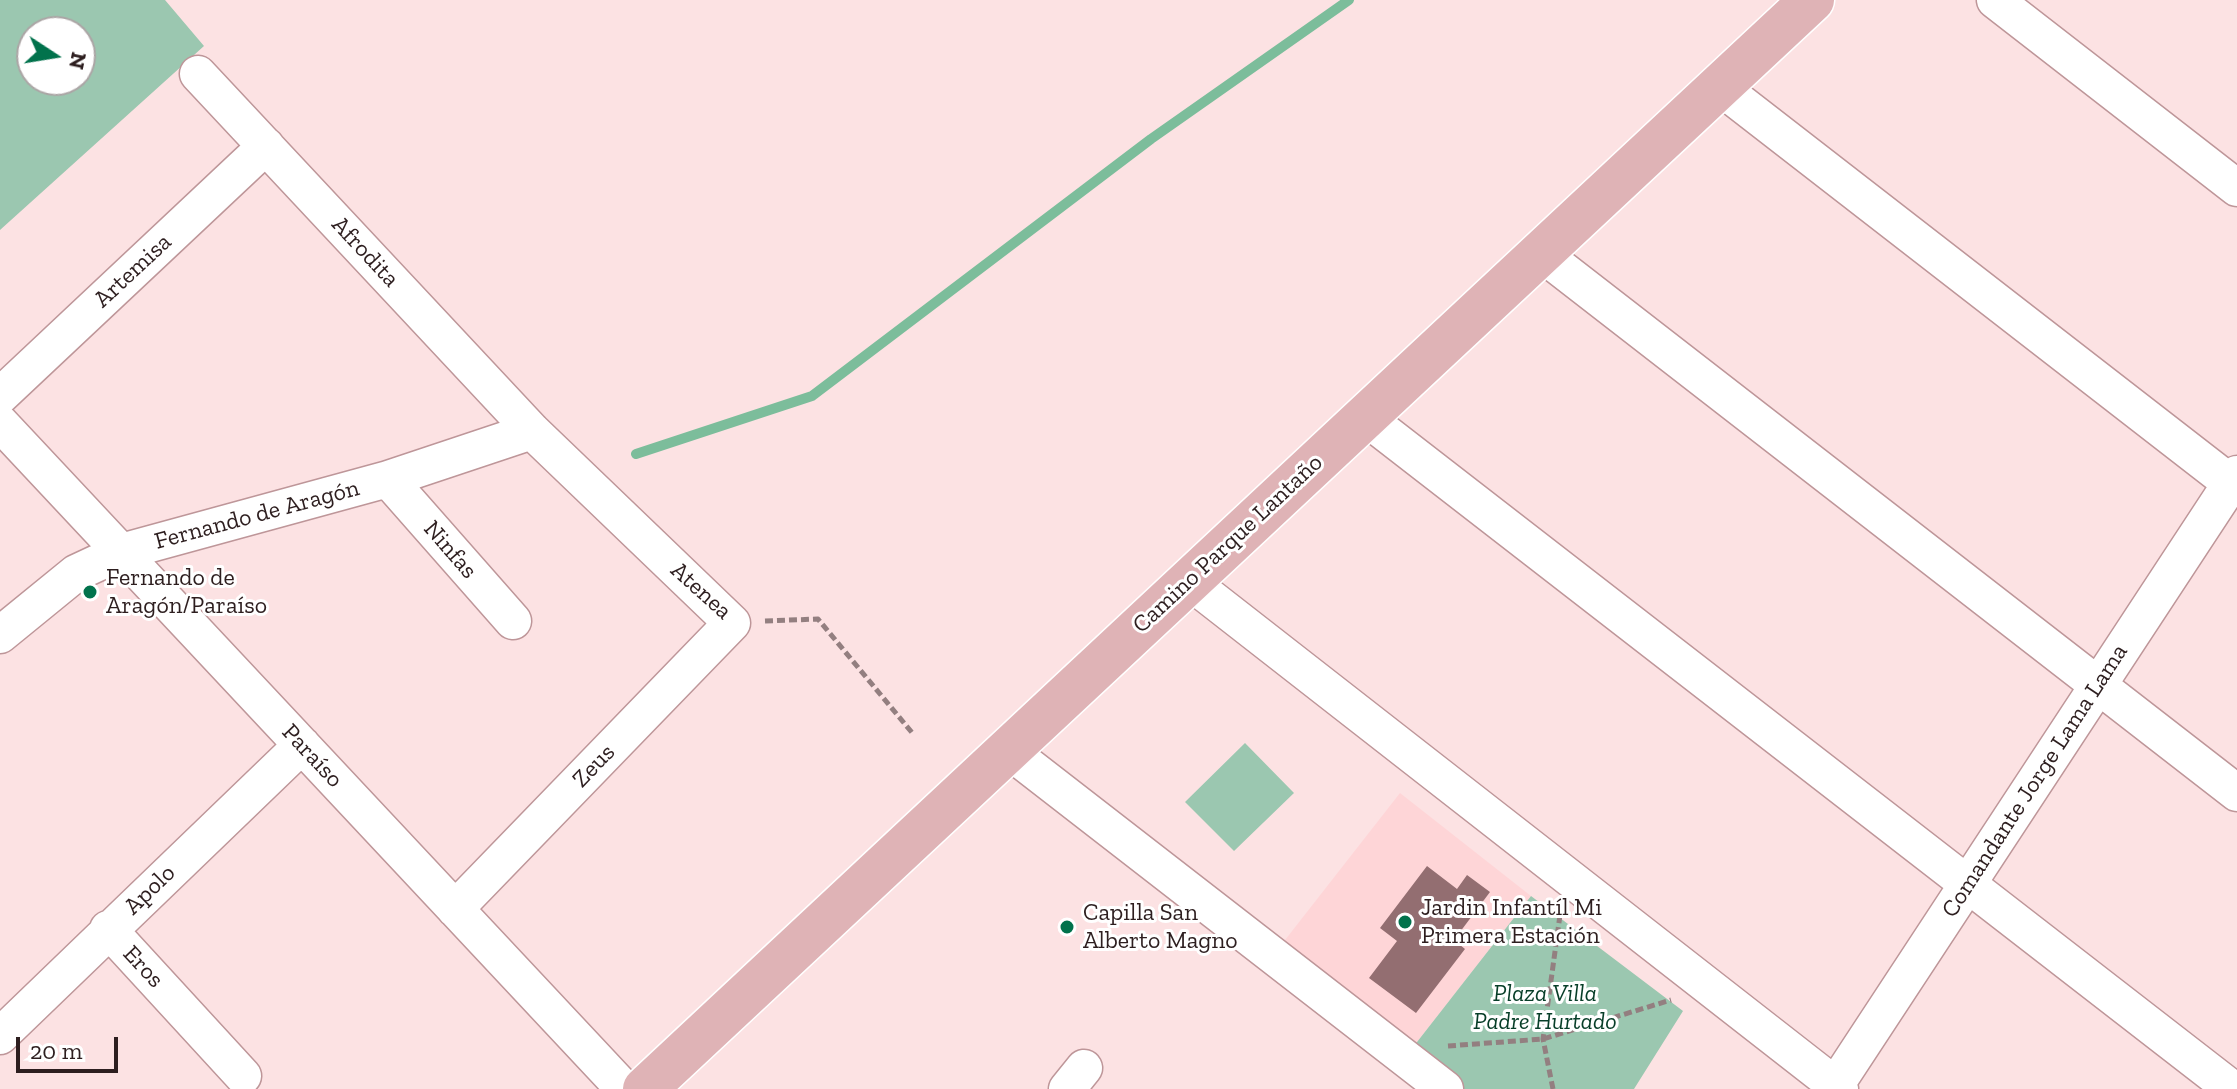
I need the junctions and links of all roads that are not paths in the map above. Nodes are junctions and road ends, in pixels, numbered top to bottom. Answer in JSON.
{"nodes":[{"id":1,"x":1812,"y":0,"type":"edge"},
{"id":2,"x":1995,"y":0,"type":"edge"},
{"id":3,"x":198,"y":74,"type":"dead end"},
{"id":4,"x":1720,"y":87,"type":"junction"},
{"id":5,"x":266,"y":146,"type":"junction"},
{"id":6,"x":2237,"y":188,"type":"edge"},
{"id":7,"x":1541,"y":253,"type":"junction"},
{"id":8,"x":0,"y":396,"type":"edge"},
{"id":9,"x":1365,"y":417,"type":"junction"},
{"id":10,"x":0,"y":423,"type":"edge"},
{"id":11,"x":532,"y":431,"type":"junction"},
{"id":12,"x":388,"y":479,"type":"junction"},
{"id":13,"x":2235,"y":482,"type":"edge"},
{"id":14,"x":121,"y":552,"type":"junction"},
{"id":15,"x":1189,"y":581,"type":"junction"},
{"id":16,"x":513,"y":621,"type":"dead end"},
{"id":17,"x":732,"y":623,"type":"joint"},
{"id":18,"x":0,"y":635,"type":"edge"},
{"id":19,"x":2098,"y":685,"type":"junction"},
{"id":20,"x":302,"y":745,"type":"junction"},
{"id":21,"x":1008,"y":750,"type":"junction"},
{"id":22,"x":2237,"y":793,"type":"edge"},
{"id":23,"x":1968,"y":883,"type":"junction"},
{"id":24,"x":455,"y":909,"type":"junction"},
{"id":25,"x":108,"y":929,"type":"junction"},
{"id":26,"x":0,"y":1036,"type":"edge"},
{"id":27,"x":243,"y":1076,"type":"dead end"},
{"id":28,"x":1836,"y":1088,"type":"edge"},
{"id":29,"x":624,"y":1089,"type":"edge"},
{"id":30,"x":645,"y":1089,"type":"edge"},
{"id":31,"x":1445,"y":1089,"type":"edge"},
{"id":32,"x":2232,"y":1089,"type":"edge"}],
"edges":[{"from":1,"to":4,"type":"main road","name":"Camino Parque Lantaño"},
{"from":2,"to":6,"type":"street"},
{"from":3,"to":5,"type":"street","name":"Afrodita"},
{"from":4,"to":7,"type":"main road","name":"Camino Parque Lantaño"},
{"from":4,"to":13,"type":"street"},
{"from":5,"to":8,"type":"street","name":"Artemisa"},
{"from":5,"to":11,"type":"street","name":"Afrodita"},
{"from":7,"to":9,"type":"main road","name":"Camino Parque Lantaño"},
{"from":7,"to":19,"type":"street"},
{"from":9,"to":15,"type":"main road","name":"Camino Parque Lantaño"},
{"from":9,"to":23,"type":"street"},
{"from":10,"to":14,"type":"street","name":"Paraíso"},
{"from":11,"to":12,"type":"street","name":"Fernando de Aragón"},
{"from":11,"to":17,"type":"street","name":"Atenea"},
{"from":12,"to":14,"type":"street","name":"Fernando de Aragón"},
{"from":12,"to":16,"type":"street","name":"Ninfas"},
{"from":13,"to":19,"type":"street","name":"Comandante Jorge Lama Lama"},
{"from":14,"to":18,"type":"street","name":"Fernando de Aragón"},
{"from":14,"to":20,"type":"street","name":"Paraíso"},
{"from":15,"to":21,"type":"main road","name":"Camino Parque Lantaño"},
{"from":15,"to":28,"type":"street"},
{"from":17,"to":24,"type":"street","name":"Zeus"},
{"from":19,"to":22,"type":"street"},
{"from":19,"to":23,"type":"street","name":"Comandante Jorge Lama Lama"},
{"from":20,"to":24,"type":"street","name":"Paraíso"},
{"from":20,"to":25,"type":"street","name":"Apolo"},
{"from":21,"to":30,"type":"main road","name":"Camino Parque Lantaño"},
{"from":21,"to":31,"type":"street"},
{"from":23,"to":28,"type":"street","name":"Comandante Jorge Lama Lama"},
{"from":23,"to":32,"type":"street"},
{"from":24,"to":29,"type":"street","name":"Paraíso"},
{"from":25,"to":26,"type":"street","name":"Apolo"},
{"from":25,"to":27,"type":"street","name":"Eros"}]}
